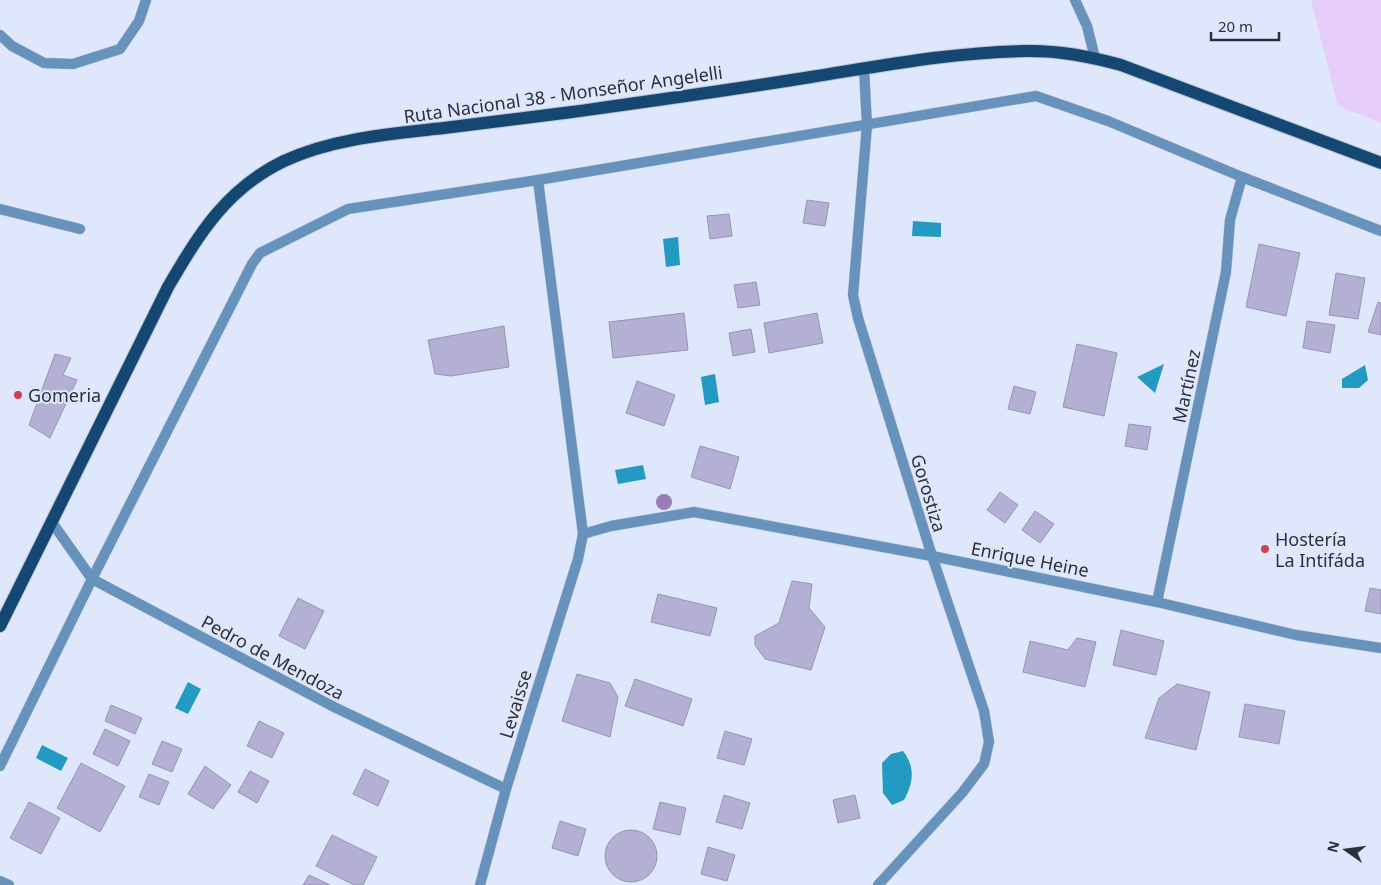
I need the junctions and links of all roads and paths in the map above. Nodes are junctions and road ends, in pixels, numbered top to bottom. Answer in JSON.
{"nodes":[{"id":1,"x":146,"y":0,"type":"edge"},
{"id":2,"x":1075,"y":0,"type":"edge"},
{"id":3,"x":0,"y":35,"type":"edge"},
{"id":4,"x":1095,"y":58,"type":"junction"},
{"id":5,"x":864,"y":69,"type":"junction"},
{"id":6,"x":867,"y":126,"type":"junction"},
{"id":7,"x":1381,"y":163,"type":"edge"},
{"id":8,"x":1242,"y":177,"type":"junction"},
{"id":9,"x":538,"y":180,"type":"junction"},
{"id":10,"x":0,"y":209,"type":"edge"},
{"id":11,"x":80,"y":229,"type":"dead end"},
{"id":12,"x":1381,"y":230,"type":"edge"},
{"id":13,"x":51,"y":521,"type":"junction"},
{"id":14,"x":583,"y":534,"type":"junction"},
{"id":15,"x":932,"y":556,"type":"junction"},
{"id":16,"x":92,"y":579,"type":"junction"},
{"id":17,"x":1157,"y":602,"type":"junction"},
{"id":18,"x":0,"y":626,"type":"edge"},
{"id":19,"x":1381,"y":648,"type":"edge"},
{"id":20,"x":0,"y":766,"type":"edge"},
{"id":21,"x":506,"y":789,"type":"junction"},
{"id":22,"x":0,"y":881,"type":"edge"},
{"id":23,"x":9,"y":885,"type":"edge"},
{"id":24,"x":480,"y":885,"type":"edge"},
{"id":25,"x":878,"y":885,"type":"edge"}],
"edges":[{"from":1,"to":3,"type":"street"},
{"from":2,"to":4,"type":"street"},
{"from":4,"to":5,"type":"main road","name":"Ruta Nacional 38 - Monseñor Angelelli"},
{"from":4,"to":7,"type":"main road","name":"Ruta Nacional 38 - Monseñor Angelelli"},
{"from":5,"to":6,"type":"street","name":"Gorostiza"},
{"from":5,"to":13,"type":"main road","name":"Ruta Nacional 38 - Monseñor Angelelli"},
{"from":6,"to":8,"type":"street"},
{"from":6,"to":9,"type":"street"},
{"from":6,"to":15,"type":"street","name":"Gorostiza"},
{"from":8,"to":12,"type":"street"},
{"from":8,"to":17,"type":"street","name":"Martínez"},
{"from":9,"to":14,"type":"street","name":"Levaisse"},
{"from":9,"to":16,"type":"street"},
{"from":10,"to":11,"type":"street"},
{"from":13,"to":16,"type":"street","name":"Pedro de Mendoza"},
{"from":13,"to":18,"type":"main road","name":"Ruta Nacional 38 - Monseñor Angelelli"},
{"from":14,"to":15,"type":"street","name":"Enrique Heine"},
{"from":14,"to":21,"type":"street","name":"Levaisse"},
{"from":15,"to":17,"type":"street","name":"Enrique Heine"},
{"from":15,"to":25,"type":"street","name":"Gorostiza"},
{"from":16,"to":20,"type":"street"},
{"from":16,"to":21,"type":"street","name":"Pedro de Mendoza"},
{"from":17,"to":19,"type":"street","name":"Enrique Heine"},
{"from":21,"to":24,"type":"street","name":"Levaisse"},
{"from":22,"to":23,"type":"street"}]}
